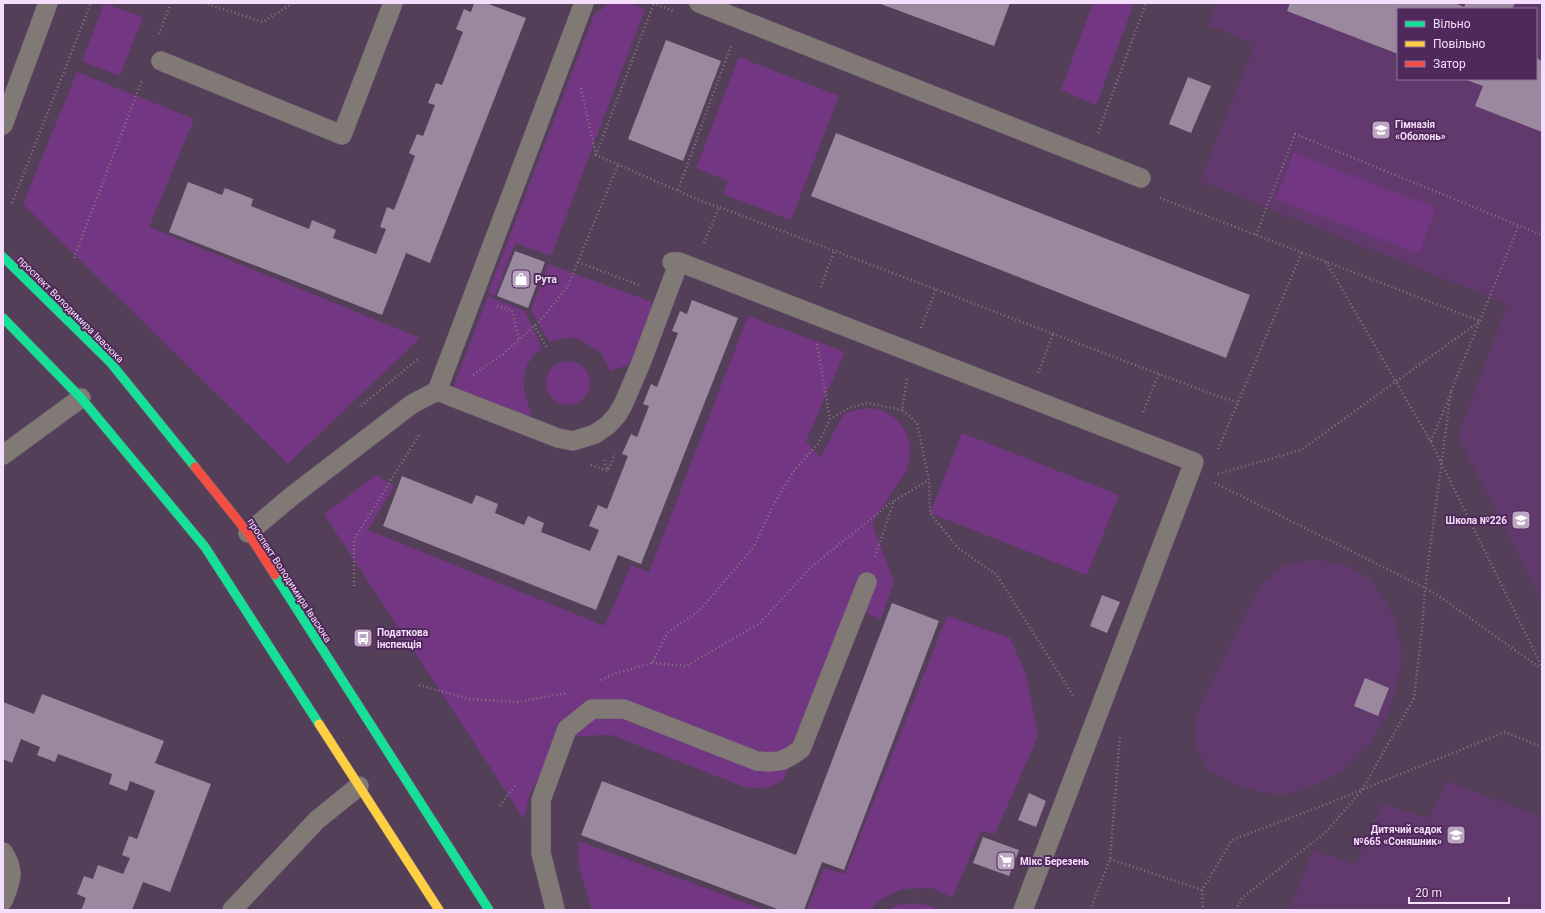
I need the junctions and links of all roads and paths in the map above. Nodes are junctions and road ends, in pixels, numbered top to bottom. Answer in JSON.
{"nodes":[{"id":1,"x":48,"y":3,"type":"edge"},
{"id":2,"x":91,"y":3,"type":"edge"},
{"id":3,"x":171,"y":3,"type":"edge"},
{"id":4,"x":204,"y":3,"type":"edge"},
{"id":5,"x":293,"y":3,"type":"edge"},
{"id":6,"x":393,"y":3,"type":"edge"},
{"id":7,"x":584,"y":3,"type":"edge"},
{"id":8,"x":654,"y":3,"type":"edge"},
{"id":9,"x":699,"y":3,"type":"edge"},
{"id":10,"x":1146,"y":3,"type":"edge"},
{"id":11,"x":157,"y":40,"type":"dead end"},
{"id":12,"x":732,"y":42,"type":"dead end"},
{"id":13,"x":161,"y":61,"type":"dead end"},
{"id":14,"x":143,"y":76,"type":"dead end"},
{"id":15,"x":580,"y":81,"type":"dead end"},
{"id":16,"x":3,"y":125,"type":"edge"},
{"id":17,"x":596,"y":155,"type":"junction"},
{"id":18,"x":1089,"y":157,"type":"junction"},
{"id":19,"x":618,"y":165,"type":"junction"},
{"id":20,"x":1141,"y":178,"type":"dead end"},
{"id":21,"x":678,"y":190,"type":"junction"},
{"id":22,"x":12,"y":203,"type":"dead end"},
{"id":23,"x":719,"y":207,"type":"junction"},
{"id":24,"x":1519,"y":226,"type":"junction"},
{"id":25,"x":1256,"y":235,"type":"dead end"},
{"id":26,"x":1542,"y":235,"type":"edge"},
{"id":27,"x":834,"y":251,"type":"junction"},
{"id":28,"x":1302,"y":252,"type":"dead end"},
{"id":29,"x":3,"y":257,"type":"edge"},
{"id":30,"x":74,"y":258,"type":"dead end"},
{"id":31,"x":578,"y":262,"type":"junction"},
{"id":32,"x":1326,"y":262,"type":"dead end"},
{"id":33,"x":682,"y":264,"type":"junction"},
{"id":34,"x":936,"y":289,"type":"junction"},
{"id":35,"x":667,"y":295,"type":"junction"},
{"id":36,"x":497,"y":305,"type":"dead end"},
{"id":37,"x":812,"y":313,"type":"junction"},
{"id":38,"x":3,"y":318,"type":"edge"},
{"id":39,"x":1480,"y":321,"type":"junction"},
{"id":40,"x":534,"y":325,"type":"junction"},
{"id":41,"x":1053,"y":334,"type":"junction"},
{"id":42,"x":519,"y":340,"type":"junction"},
{"id":43,"x":547,"y":348,"type":"dead end"},
{"id":44,"x":911,"y":352,"type":"junction"},
{"id":45,"x":425,"y":353,"type":"dead end"},
{"id":46,"x":1159,"y":374,"type":"junction"},
{"id":47,"x":468,"y":378,"type":"dead end"},
{"id":48,"x":1396,"y":381,"type":"junction"},
{"id":49,"x":437,"y":391,"type":"junction"},
{"id":50,"x":1451,"y":391,"type":"junction"},
{"id":51,"x":82,"y":398,"type":"junction"},
{"id":52,"x":1029,"y":398,"type":"junction"},
{"id":53,"x":1237,"y":402,"type":"junction"},
{"id":54,"x":359,"y":408,"type":"dead end"},
{"id":55,"x":902,"y":410,"type":"junction"},
{"id":56,"x":830,"y":419,"type":"junction"},
{"id":57,"x":421,"y":430,"type":"dead end"},
{"id":58,"x":1132,"y":438,"type":"junction"},
{"id":59,"x":1431,"y":442,"type":"junction"},
{"id":60,"x":617,"y":450,"type":"dead end"},
{"id":61,"x":1217,"y":450,"type":"dead end"},
{"id":62,"x":3,"y":455,"type":"edge"},
{"id":63,"x":586,"y":463,"type":"dead end"},
{"id":64,"x":1442,"y":466,"type":"junction"},
{"id":65,"x":1213,"y":476,"type":"dead end"},
{"id":66,"x":929,"y":480,"type":"junction"},
{"id":67,"x":1213,"y":482,"type":"dead end"},
{"id":68,"x":894,"y":500,"type":"junction"},
{"id":69,"x":248,"y":533,"type":"junction"},
{"id":70,"x":867,"y":582,"type":"joint"},
{"id":71,"x":354,"y":586,"type":"dead end"},
{"id":72,"x":1425,"y":588,"type":"junction"},
{"id":73,"x":652,"y":663,"type":"junction"},
{"id":74,"x":1542,"y":668,"type":"edge"},
{"id":75,"x":601,"y":680,"type":"dead end"},
{"id":76,"x":419,"y":685,"type":"dead end"},
{"id":77,"x":574,"y":692,"type":"dead end"},
{"id":78,"x":1121,"y":729,"type":"dead end"},
{"id":79,"x":1092,"y":731,"type":"junction"},
{"id":80,"x":1542,"y":746,"type":"edge"},
{"id":81,"x":359,"y":786,"type":"junction"},
{"id":82,"x":1362,"y":790,"type":"junction"},
{"id":83,"x":3,"y":852,"type":"edge"},
{"id":84,"x":1110,"y":859,"type":"junction"},
{"id":85,"x":1202,"y":890,"type":"junction"},
{"id":86,"x":3,"y":901,"type":"edge"},
{"id":87,"x":232,"y":910,"type":"edge"},
{"id":88,"x":439,"y":910,"type":"edge"},
{"id":89,"x":489,"y":910,"type":"edge"},
{"id":90,"x":555,"y":910,"type":"edge"},
{"id":91,"x":1023,"y":910,"type":"edge"},
{"id":92,"x":1090,"y":910,"type":"edge"},
{"id":93,"x":1203,"y":910,"type":"edge"},
{"id":94,"x":1236,"y":910,"type":"edge"}],
"edges":[{"from":1,"to":16,"type":"lane"},
{"from":2,"to":22,"type":"path"},
{"from":3,"to":11,"type":"path"},
{"from":4,"to":5,"type":"path"},
{"from":6,"to":13,"type":"lane"},
{"from":7,"to":49,"type":"lane"},
{"from":8,"to":17,"type":"path"},
{"from":9,"to":18,"type":"lane"},
{"from":10,"to":18,"type":"path"},
{"from":12,"to":21,"type":"path"},
{"from":14,"to":30,"type":"path"},
{"from":15,"to":17,"type":"path"},
{"from":17,"to":19,"type":"path"},
{"from":18,"to":20,"type":"lane"},
{"from":19,"to":21,"type":"path"},
{"from":19,"to":31,"type":"path"},
{"from":21,"to":23,"type":"path"},
{"from":23,"to":27,"type":"path"},
{"from":23,"to":33,"type":"path"},
{"from":24,"to":25,"type":"path"},
{"from":24,"to":26,"type":"path"},
{"from":24,"to":39,"type":"path"},
{"from":27,"to":34,"type":"path"},
{"from":27,"to":37,"type":"path"},
{"from":28,"to":53,"type":"path"},
{"from":29,"to":69,"type":"street","name":"проспект Володимира Івасюка"},
{"from":31,"to":35,"type":"path"},
{"from":31,"to":40,"type":"path"},
{"from":32,"to":48,"type":"path"},
{"from":33,"to":35,"type":"lane"},
{"from":33,"to":37,"type":"lane"},
{"from":34,"to":41,"type":"path"},
{"from":34,"to":44,"type":"path"},
{"from":35,"to":49,"type":"lane"},
{"from":36,"to":42,"type":"path"},
{"from":37,"to":44,"type":"lane"},
{"from":37,"to":56,"type":"path"},
{"from":38,"to":51,"type":"street"},
{"from":39,"to":48,"type":"path"},
{"from":39,"to":50,"type":"path"},
{"from":40,"to":42,"type":"path"},
{"from":40,"to":43,"type":"path"},
{"from":41,"to":46,"type":"path"},
{"from":41,"to":52,"type":"path"},
{"from":42,"to":47,"type":"path"},
{"from":44,"to":52,"type":"lane"},
{"from":44,"to":55,"type":"path"},
{"from":45,"to":54,"type":"path"},
{"from":46,"to":53,"type":"path"},
{"from":46,"to":58,"type":"path"},
{"from":48,"to":59,"type":"path"},
{"from":48,"to":65,"type":"path"},
{"from":49,"to":69,"type":"lane"},
{"from":50,"to":59,"type":"path"},
{"from":50,"to":64,"type":"path"},
{"from":51,"to":62,"type":"lane"},
{"from":51,"to":81,"type":"street"},
{"from":52,"to":58,"type":"lane"},
{"from":53,"to":61,"type":"path"},
{"from":55,"to":56,"type":"path"},
{"from":55,"to":66,"type":"path"},
{"from":56,"to":73,"type":"path"},
{"from":57,"to":71,"type":"path"},
{"from":58,"to":79,"type":"lane"},
{"from":59,"to":64,"type":"path"},
{"from":60,"to":63,"type":"path"},
{"from":64,"to":72,"type":"path"},
{"from":64,"to":74,"type":"path"},
{"from":66,"to":68,"type":"path"},
{"from":66,"to":79,"type":"path"},
{"from":67,"to":72,"type":"path"},
{"from":68,"to":70,"type":"path"},
{"from":68,"to":73,"type":"path"},
{"from":69,"to":89,"type":"street","name":"проспект Володимира Івасюка"},
{"from":70,"to":90,"type":"lane"},
{"from":72,"to":74,"type":"path"},
{"from":72,"to":82,"type":"path"},
{"from":73,"to":75,"type":"path"},
{"from":76,"to":77,"type":"path"},
{"from":78,"to":84,"type":"path"},
{"from":79,"to":91,"type":"lane"},
{"from":80,"to":82,"type":"path"},
{"from":81,"to":87,"type":"lane"},
{"from":81,"to":88,"type":"street"},
{"from":82,"to":85,"type":"path"},
{"from":82,"to":94,"type":"path"},
{"from":83,"to":86,"type":"lane"},
{"from":84,"to":85,"type":"path"},
{"from":84,"to":92,"type":"path"},
{"from":85,"to":93,"type":"path"}]}
